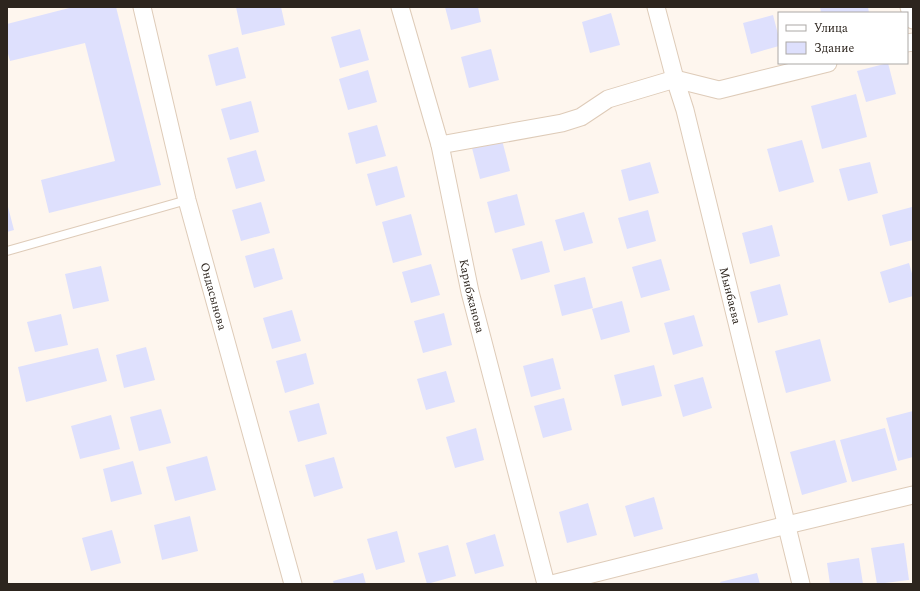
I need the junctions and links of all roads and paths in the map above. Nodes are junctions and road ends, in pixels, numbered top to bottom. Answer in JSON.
{"nodes":[{"id":1,"x":142,"y":7,"type":"edge"},
{"id":2,"x":400,"y":7,"type":"edge"},
{"id":3,"x":656,"y":7,"type":"edge"},
{"id":4,"x":909,"y":7,"type":"edge"},
{"id":5,"x":913,"y":20,"type":"edge"},
{"id":6,"x":824,"y":64,"type":"edge"},
{"id":7,"x":675,"y":80,"type":"junction"},
{"id":8,"x":440,"y":145,"type":"junction"},
{"id":9,"x":187,"y":200,"type":"junction"},
{"id":10,"x":7,"y":251,"type":"edge"},
{"id":11,"x":913,"y":495,"type":"edge"},
{"id":12,"x":787,"y":525,"type":"junction"},
{"id":13,"x":293,"y":584,"type":"edge"},
{"id":14,"x":546,"y":584,"type":"edge"},
{"id":15,"x":552,"y":584,"type":"edge"},
{"id":16,"x":801,"y":584,"type":"edge"}],
"edges":[{"from":1,"to":9,"type":"street","name":"Ондасынова"},
{"from":2,"to":8,"type":"street","name":"Карибжанова"},
{"from":3,"to":7,"type":"street","name":"Мынбаева"},
{"from":4,"to":5,"type":"street"},
{"from":6,"to":7,"type":"street"},
{"from":7,"to":8,"type":"street"},
{"from":7,"to":12,"type":"street","name":"Мынбаева"},
{"from":8,"to":14,"type":"street","name":"Карибжанова"},
{"from":9,"to":10,"type":"lane"},
{"from":9,"to":13,"type":"street","name":"Ондасынова"},
{"from":11,"to":12,"type":"street"},
{"from":12,"to":15,"type":"street"},
{"from":12,"to":16,"type":"street","name":"Мынбаева"}]}
